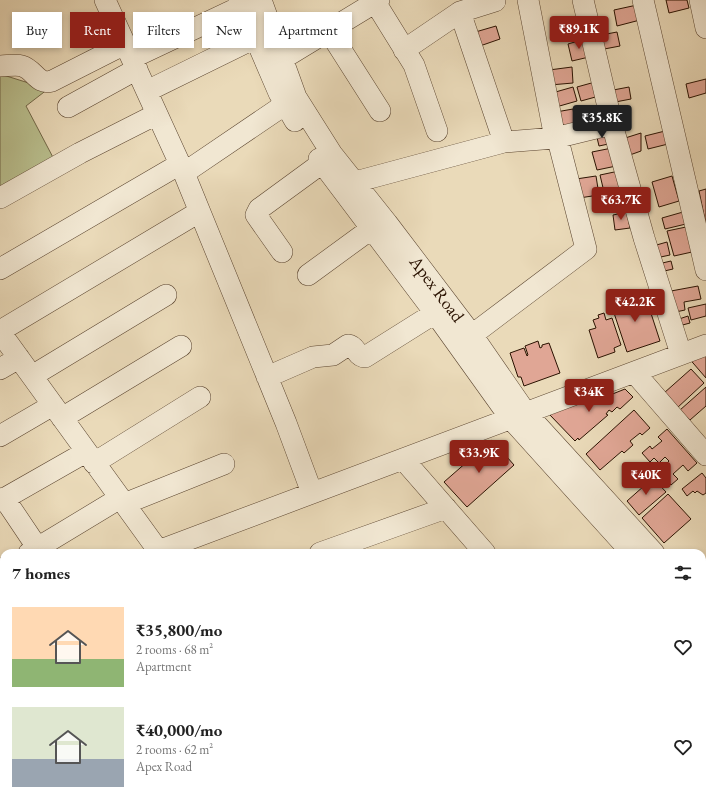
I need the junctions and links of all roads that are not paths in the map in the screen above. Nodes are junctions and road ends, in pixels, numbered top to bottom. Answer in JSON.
{"nodes":[{"id":1,"x":105,"y":0,"type":"edge"},
{"id":2,"x":496,"y":0,"type":"edge"},
{"id":3,"x":528,"y":0,"type":"edge"},
{"id":4,"x":583,"y":0,"type":"edge"},
{"id":5,"x":643,"y":0,"type":"edge"},
{"id":6,"x":700,"y":0,"type":"edge"},
{"id":7,"x":377,"y":1,"type":"edge"},
{"id":8,"x":248,"y":2,"type":"edge"},
{"id":9,"x":250,"y":12,"type":"edge"},
{"id":10,"x":460,"y":12,"type":"junction"},
{"id":11,"x":352,"y":17,"type":"edge"},
{"id":12,"x":706,"y":28,"type":"edge"},
{"id":13,"x":256,"y":40,"type":"edge"},
{"id":14,"x":234,"y":48,"type":"edge"},
{"id":15,"x":300,"y":48,"type":"edge"},
{"id":16,"x":340,"y":48,"type":"edge"},
{"id":17,"x":404,"y":50,"type":"junction"},
{"id":18,"x":131,"y":57,"type":"junction"},
{"id":19,"x":282,"y":59,"type":"junction"},
{"id":20,"x":0,"y":66,"type":"edge"},
{"id":21,"x":146,"y":91,"type":"junction"},
{"id":22,"x":290,"y":101,"type":"junction"},
{"id":23,"x":68,"y":107,"type":"dead end"},
{"id":24,"x":380,"y":111,"type":"dead end"},
{"id":25,"x":157,"y":114,"type":"junction"},
{"id":26,"x":612,"y":124,"type":"junction"},
{"id":27,"x":437,"y":131,"type":"dead end"},
{"id":28,"x":555,"y":138,"type":"junction"},
{"id":29,"x":504,"y":142,"type":"junction"},
{"id":30,"x":322,"y":163,"type":"junction"},
{"id":31,"x":182,"y":169,"type":"junction"},
{"id":32,"x":355,"y":182,"type":"junction"},
{"id":33,"x":0,"y":198,"type":"edge"},
{"id":34,"x":199,"y":212,"type":"junction"},
{"id":35,"x":371,"y":229,"type":"junction"},
{"id":36,"x":282,"y":252,"type":"dead end"},
{"id":37,"x":0,"y":269,"type":"edge"},
{"id":38,"x":706,"y":270,"type":"edge"},
{"id":39,"x":308,"y":275,"type":"dead end"},
{"id":40,"x":166,"y":294,"type":"dead end"},
{"id":41,"x":435,"y":313,"type":"junction"},
{"id":42,"x":0,"y":331,"type":"edge"},
{"id":43,"x":472,"y":335,"type":"junction"},
{"id":44,"x":706,"y":345,"type":"edge"},
{"id":45,"x":181,"y":346,"type":"dead end"},
{"id":46,"x":681,"y":354,"type":"junction"},
{"id":47,"x":19,"y":358,"type":"junction"},
{"id":48,"x":0,"y":369,"type":"edge"},
{"id":49,"x":634,"y":372,"type":"junction"},
{"id":50,"x":32,"y":376,"type":"junction"},
{"id":51,"x":267,"y":377,"type":"junction"},
{"id":52,"x":200,"y":397,"type":"dead end"},
{"id":53,"x":58,"y":412,"type":"junction"},
{"id":54,"x":519,"y":416,"type":"junction"},
{"id":55,"x":0,"y":436,"type":"edge"},
{"id":56,"x":706,"y":455,"type":"edge"},
{"id":57,"x":90,"y":457,"type":"junction"},
{"id":58,"x":404,"y":459,"type":"junction"},
{"id":59,"x":224,"y":464,"type":"dead end"},
{"id":60,"x":312,"y":493,"type":"junction"},
{"id":61,"x":2,"y":500,"type":"edge"},
{"id":62,"x":122,"y":501,"type":"junction"},
{"id":63,"x":446,"y":508,"type":"junction"},
{"id":64,"x":35,"y":549,"type":"edge"},
{"id":65,"x":39,"y":549,"type":"edge"},
{"id":66,"x":157,"y":549,"type":"edge"},
{"id":67,"x":167,"y":549,"type":"edge"},
{"id":68,"x":331,"y":549,"type":"edge"},
{"id":69,"x":482,"y":549,"type":"edge"},
{"id":70,"x":629,"y":549,"type":"edge"},
{"id":71,"x":650,"y":549,"type":"edge"}],
"edges":[{"from":1,"to":18,"type":"street"},
{"from":2,"to":10,"type":"street"},
{"from":3,"to":28,"type":"street"},
{"from":4,"to":26,"type":"street"},
{"from":5,"to":38,"type":"street"},
{"from":6,"to":12,"type":"street"},
{"from":7,"to":11,"type":"street"},
{"from":7,"to":17,"type":"street"},
{"from":8,"to":9,"type":"street","name":"Apex Road"},
{"from":8,"to":18,"type":"street"},
{"from":8,"to":19,"type":"street","name":"Apex Road"},
{"from":10,"to":17,"type":"street"},
{"from":10,"to":29,"type":"street"},
{"from":13,"to":22,"type":"street","name":"Apex Road"},
{"from":14,"to":21,"type":"street"},
{"from":15,"to":19,"type":"street"},
{"from":16,"to":24,"type":"street"},
{"from":17,"to":27,"type":"street"},
{"from":18,"to":20,"type":"street"},
{"from":18,"to":21,"type":"street"},
{"from":18,"to":23,"type":"street"},
{"from":19,"to":22,"type":"street","name":"Apex Road"},
{"from":21,"to":25,"type":"street"},
{"from":22,"to":30,"type":"street","name":"Apex Road"},
{"from":22,"to":31,"type":"street"},
{"from":22,"to":32,"type":"street","name":"Apex Road"},
{"from":25,"to":31,"type":"street"},
{"from":25,"to":33,"type":"street"},
{"from":26,"to":28,"type":"street"},
{"from":26,"to":46,"type":"street"},
{"from":28,"to":29,"type":"street"},
{"from":28,"to":43,"type":"street"},
{"from":29,"to":32,"type":"street"},
{"from":30,"to":35,"type":"street","name":"Apex Road"},
{"from":30,"to":36,"type":"street"},
{"from":31,"to":34,"type":"street"},
{"from":31,"to":37,"type":"street"},
{"from":32,"to":43,"type":"street","name":"Apex Road"},
{"from":34,"to":42,"type":"street"},
{"from":34,"to":51,"type":"street"},
{"from":35,"to":39,"type":"street"},
{"from":35,"to":41,"type":"street","name":"Apex Road"},
{"from":40,"to":50,"type":"street"},
{"from":41,"to":51,"type":"street"},
{"from":41,"to":54,"type":"street","name":"Apex Road"},
{"from":42,"to":47,"type":"street"},
{"from":43,"to":54,"type":"street","name":"Apex Road"},
{"from":44,"to":46,"type":"street"},
{"from":45,"to":53,"type":"street"},
{"from":46,"to":49,"type":"street"},
{"from":47,"to":48,"type":"street"},
{"from":47,"to":50,"type":"street"},
{"from":49,"to":54,"type":"street"},
{"from":49,"to":56,"type":"street"},
{"from":50,"to":53,"type":"street"},
{"from":51,"to":60,"type":"street"},
{"from":52,"to":57,"type":"street"},
{"from":53,"to":55,"type":"street"},
{"from":53,"to":57,"type":"street"},
{"from":54,"to":58,"type":"street"},
{"from":54,"to":70,"type":"street","name":"Apex Road"},
{"from":54,"to":71,"type":"street","name":"Apex Road"},
{"from":57,"to":61,"type":"street"},
{"from":57,"to":62,"type":"street"},
{"from":58,"to":60,"type":"street"},
{"from":58,"to":63,"type":"street"},
{"from":59,"to":62,"type":"street"},
{"from":60,"to":67,"type":"street"},
{"from":61,"to":64,"type":"street"},
{"from":62,"to":65,"type":"street"},
{"from":62,"to":66,"type":"street"},
{"from":63,"to":68,"type":"street"},
{"from":63,"to":69,"type":"street"}]}
